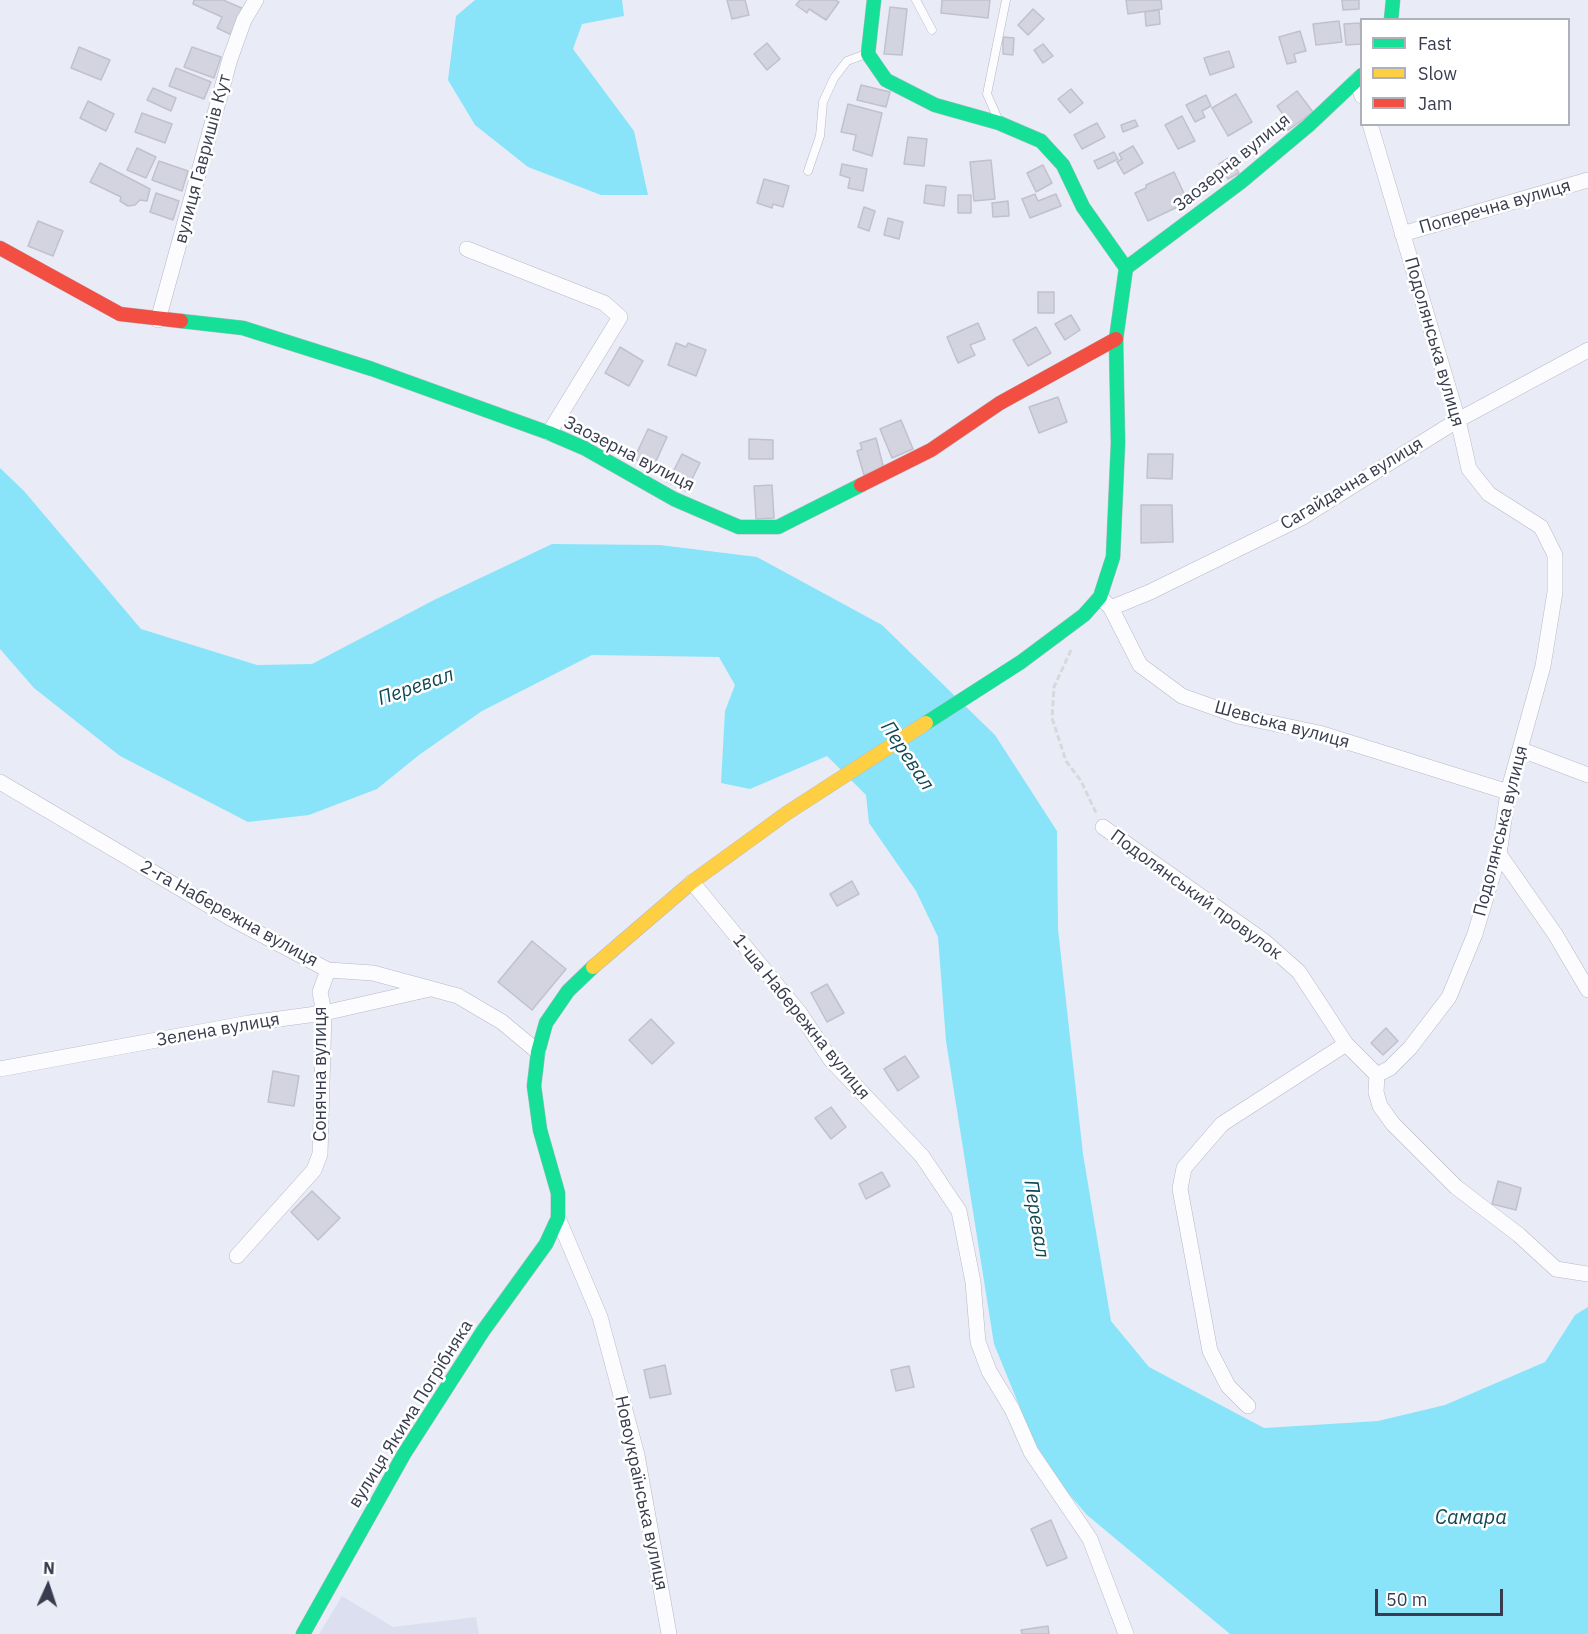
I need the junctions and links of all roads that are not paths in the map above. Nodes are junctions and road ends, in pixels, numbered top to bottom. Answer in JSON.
{"nodes":[{"id":1,"x":256,"y":0,"type":"edge"},
{"id":2,"x":874,"y":0,"type":"edge"},
{"id":3,"x":916,"y":0,"type":"edge"},
{"id":4,"x":1006,"y":0,"type":"edge"},
{"id":5,"x":1393,"y":0,"type":"edge"},
{"id":6,"x":1391,"y":18,"type":"edge"},
{"id":7,"x":932,"y":30,"type":"dead end"},
{"id":8,"x":868,"y":54,"type":"junction"},
{"id":9,"x":1359,"y":78,"type":"edge"},
{"id":10,"x":999,"y":123,"type":"junction"},
{"id":11,"x":1371,"y":126,"type":"edge"},
{"id":12,"x":808,"y":171,"type":"dead end"},
{"id":13,"x":1588,"y":180,"type":"edge"},
{"id":14,"x":1402,"y":234,"type":"junction"},
{"id":15,"x":0,"y":248,"type":"edge"},
{"id":16,"x":467,"y":249,"type":"dead end"},
{"id":17,"x":1126,"y":268,"type":"junction"},
{"id":18,"x":158,"y":320,"type":"junction"},
{"id":19,"x":1116,"y":339,"type":"junction"},
{"id":20,"x":1588,"y":350,"type":"edge"},
{"id":21,"x":1458,"y":420,"type":"junction"},
{"id":22,"x":549,"y":433,"type":"junction"},
{"id":23,"x":1105,"y":603,"type":"junction"},
{"id":24,"x":1522,"y":750,"type":"junction"},
{"id":25,"x":1588,"y":775,"type":"edge"},
{"id":26,"x":0,"y":782,"type":"edge"},
{"id":27,"x":1508,"y":792,"type":"junction"},
{"id":28,"x":1103,"y":827,"type":"road end"},
{"id":29,"x":1499,"y":854,"type":"junction"},
{"id":30,"x":692,"y":882,"type":"junction"},
{"id":31,"x":328,"y":970,"type":"junction"},
{"id":32,"x":435,"y":988,"type":"junction"},
{"id":33,"x":1588,"y":990,"type":"edge"},
{"id":34,"x":324,"y":1013,"type":"junction"},
{"id":35,"x":1346,"y":1044,"type":"junction"},
{"id":36,"x":538,"y":1052,"type":"junction"},
{"id":37,"x":0,"y":1069,"type":"edge"},
{"id":38,"x":1377,"y":1075,"type":"junction"},
{"id":39,"x":558,"y":1218,"type":"junction"},
{"id":40,"x":237,"y":1256,"type":"dead end"},
{"id":41,"x":1588,"y":1274,"type":"edge"},
{"id":42,"x":1248,"y":1406,"type":"dead end"},
{"id":43,"x":303,"y":1634,"type":"edge"},
{"id":44,"x":669,"y":1634,"type":"edge"},
{"id":45,"x":1126,"y":1634,"type":"edge"}],
"edges":[{"from":1,"to":18,"type":"street","name":"вулиця Гавришів Кут"},
{"from":2,"to":8,"type":"street"},
{"from":3,"to":7,"type":"lane"},
{"from":4,"to":10,"type":"lane"},
{"from":5,"to":6,"type":"street"},
{"from":8,"to":10,"type":"street"},
{"from":8,"to":12,"type":"lane"},
{"from":9,"to":17,"type":"street","name":"Заозерна вулиця"},
{"from":10,"to":17,"type":"street"},
{"from":11,"to":14,"type":"street","name":"Подолянська вулиця"},
{"from":13,"to":14,"type":"street","name":"Поперечна вулиця"},
{"from":14,"to":21,"type":"street","name":"Подолянська вулиця"},
{"from":15,"to":18,"type":"street","name":"Заозерна вулиця"},
{"from":16,"to":22,"type":"street"},
{"from":17,"to":19,"type":"street","name":"Сагайдачна вулиця"},
{"from":18,"to":22,"type":"street","name":"Заозерна вулиця"},
{"from":19,"to":22,"type":"street","name":"Заозерна вулиця"},
{"from":19,"to":23,"type":"street","name":"Сагайдачна вулиця"},
{"from":20,"to":21,"type":"street","name":"Сагайдачна вулиця"},
{"from":21,"to":23,"type":"street","name":"Сагайдачна вулиця"},
{"from":21,"to":24,"type":"street","name":"Подолянська вулиця"},
{"from":23,"to":27,"type":"street","name":"Шевська вулиця"},
{"from":23,"to":30,"type":"street","name":"Сагайдачна вулиця"},
{"from":24,"to":25,"type":"street"},
{"from":24,"to":27,"type":"street","name":"Подолянська вулиця"},
{"from":26,"to":31,"type":"street","name":"2-га Набережна вулиця"},
{"from":27,"to":29,"type":"street","name":"Подолянська вулиця"},
{"from":28,"to":35,"type":"street","name":"Подолянський провулок"},
{"from":29,"to":33,"type":"street"},
{"from":29,"to":38,"type":"street","name":"Подолянська вулиця"},
{"from":30,"to":36,"type":"street"},
{"from":30,"to":45,"type":"street","name":"1-ша Набережна вулиця"},
{"from":31,"to":32,"type":"street","name":"2-га Набережна вулиця"},
{"from":31,"to":34,"type":"street","name":"Сонячна вулиця"},
{"from":32,"to":34,"type":"street","name":"Зелена вулиця"},
{"from":32,"to":36,"type":"street","name":"2-га Набережна вулиця"},
{"from":34,"to":37,"type":"street","name":"Зелена вулиця"},
{"from":34,"to":40,"type":"street","name":"Сонячна вулиця"},
{"from":35,"to":38,"type":"street","name":"Подолянський провулок"},
{"from":35,"to":42,"type":"street"},
{"from":36,"to":39,"type":"street"},
{"from":38,"to":41,"type":"street"},
{"from":39,"to":43,"type":"street","name":"вулиця Якима Погрібняка"},
{"from":39,"to":44,"type":"street","name":"Новоукраїнська вулиця"}]}
